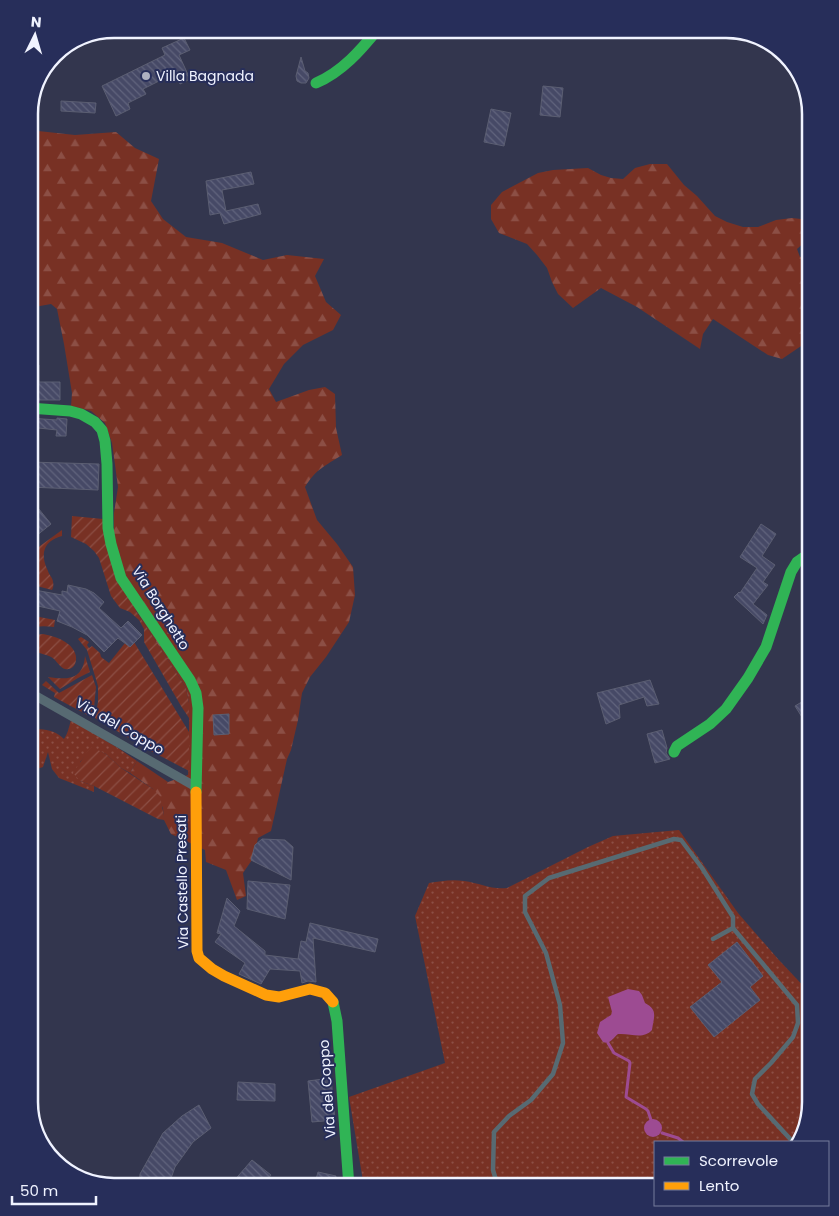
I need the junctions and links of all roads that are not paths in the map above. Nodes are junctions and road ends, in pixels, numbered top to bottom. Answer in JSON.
{"nodes":[{"id":1,"x":371,"y":38,"type":"edge"},
{"id":2,"x":316,"y":83,"type":"dead end"},
{"id":3,"x":38,"y":409,"type":"edge"},
{"id":4,"x":802,"y":559,"type":"edge"},
{"id":5,"x":38,"y":697,"type":"edge"},
{"id":6,"x":674,"y":752,"type":"dead end"},
{"id":7,"x":196,"y":787,"type":"junction"},
{"id":8,"x":733,"y":928,"type":"junction"},
{"id":9,"x":713,"y":939,"type":"dead end"},
{"id":10,"x":325,"y":993,"type":"joint"},
{"id":11,"x":791,"y":1140,"type":"edge"},
{"id":12,"x":348,"y":1178,"type":"edge"},
{"id":13,"x":495,"y":1178,"type":"edge"}],
"edges":[{"from":1,"to":2,"type":"street"},
{"from":3,"to":7,"type":"street","name":"Via Borghetto"},
{"from":4,"to":6,"type":"street"},
{"from":5,"to":7,"type":"street","name":"Via del Coppo"},
{"from":7,"to":10,"type":"street","name":"Via Castello Presati"},
{"from":8,"to":9,"type":"lane"},
{"from":8,"to":11,"type":"lane"},
{"from":8,"to":13,"type":"lane"},
{"from":10,"to":12,"type":"street","name":"Via del Coppo"}]}
